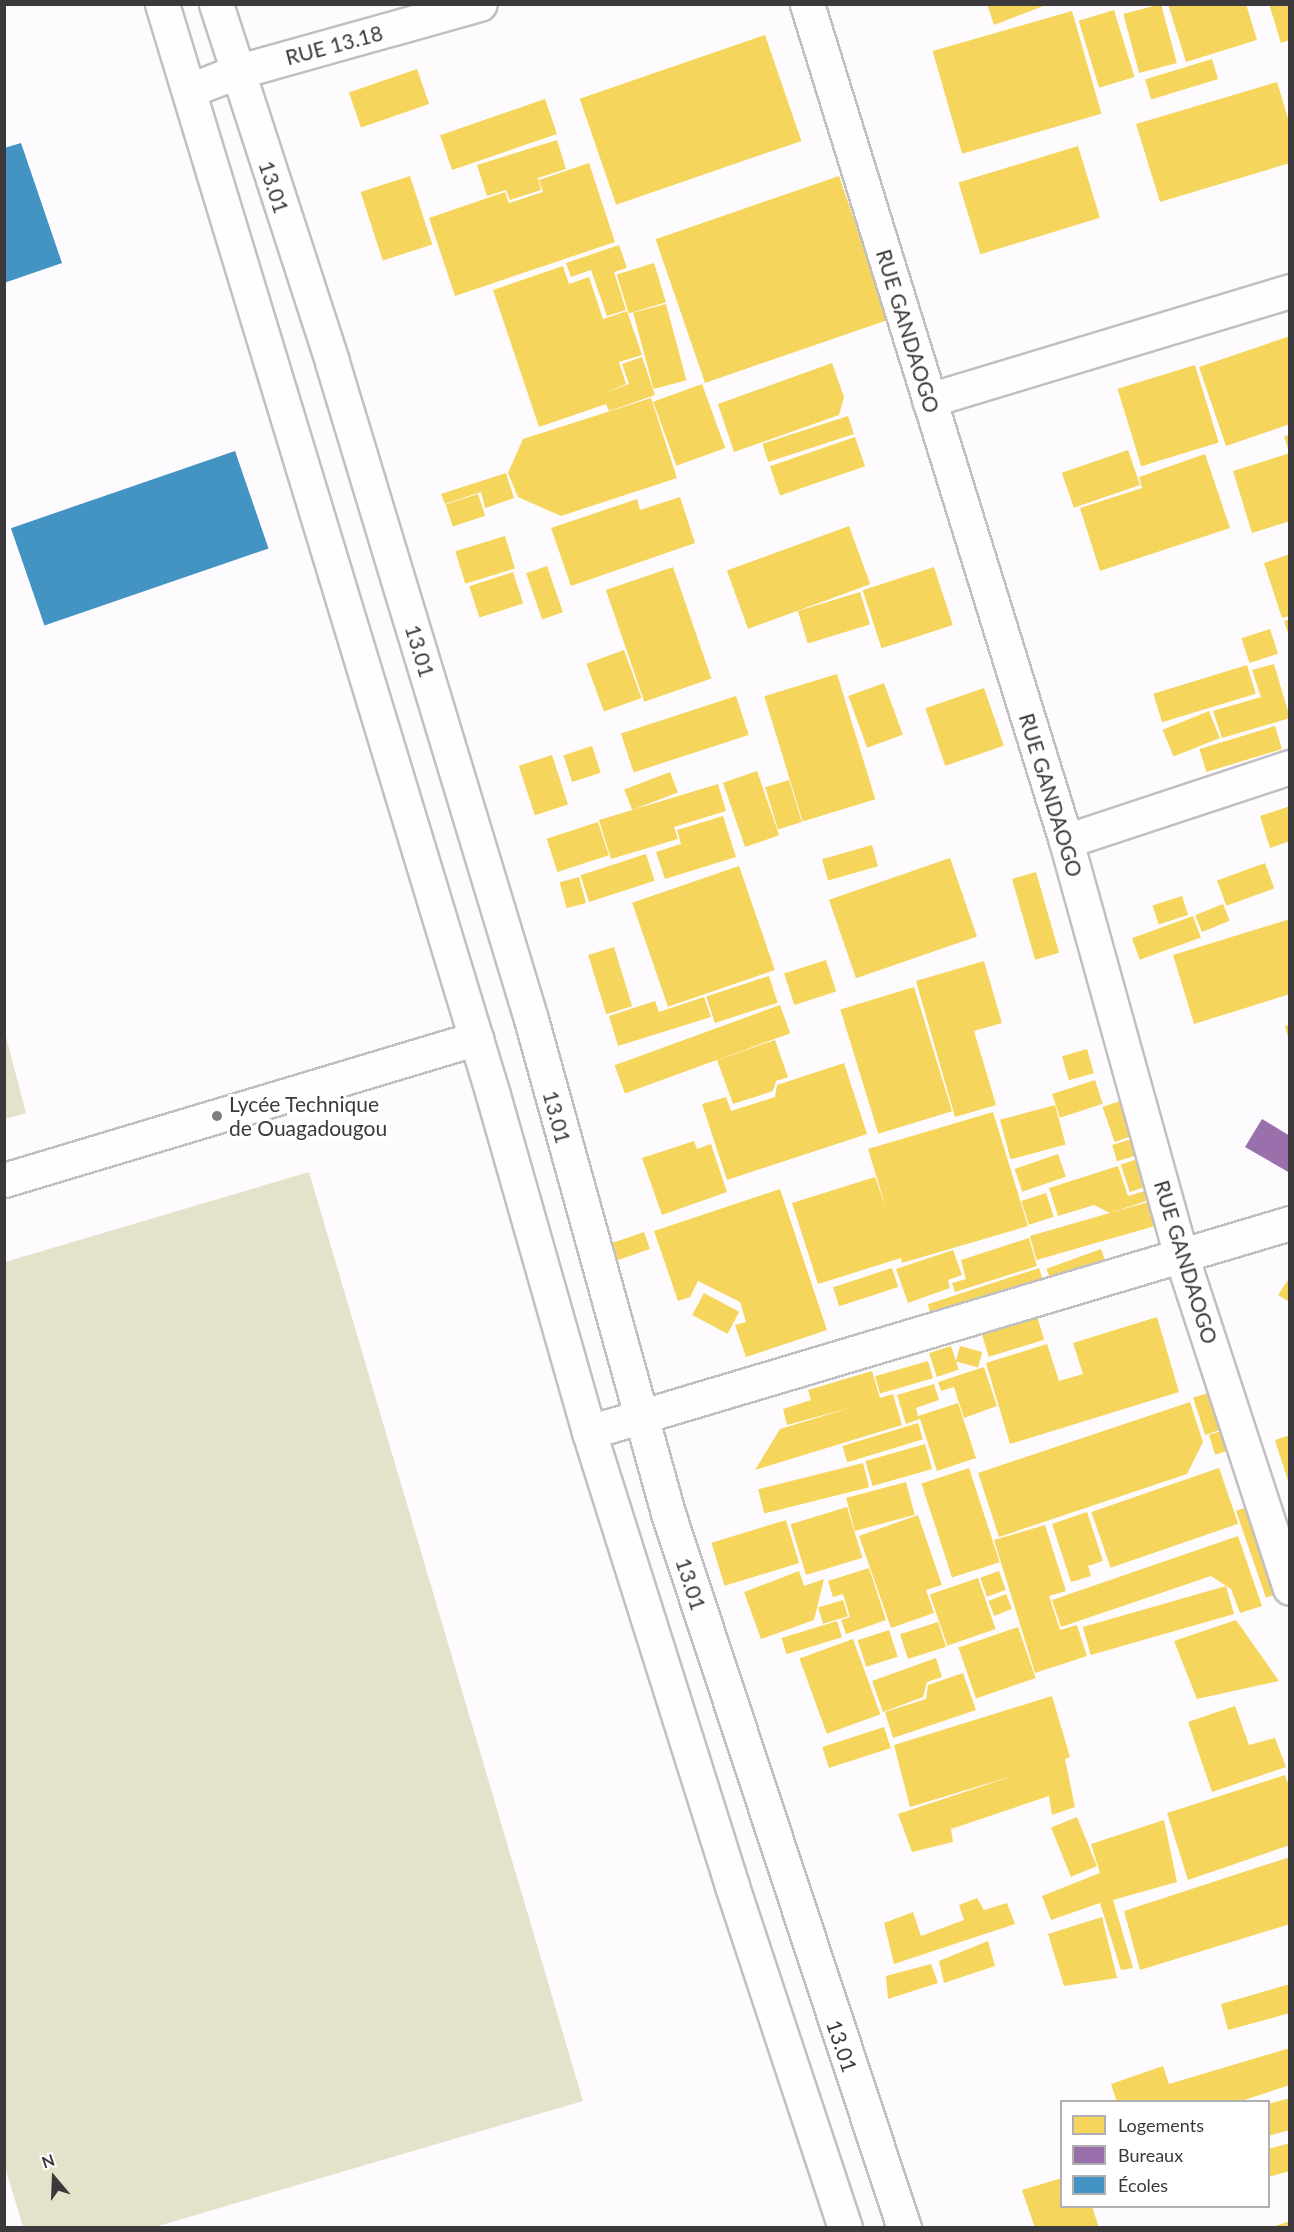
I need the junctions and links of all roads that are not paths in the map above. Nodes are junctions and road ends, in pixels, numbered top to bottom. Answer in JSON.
{"nodes":[{"id":1,"x":162,"y":4,"type":"edge"},
{"id":2,"x":216,"y":4,"type":"edge"},
{"id":3,"x":480,"y":4,"type":"edge"},
{"id":4,"x":807,"y":4,"type":"edge"},
{"id":5,"x":236,"y":72,"type":"junction"},
{"id":6,"x":190,"y":90,"type":"junction"},
{"id":7,"x":1290,"y":291,"type":"edge"},
{"id":8,"x":929,"y":400,"type":"junction"},
{"id":9,"x":1290,"y":767,"type":"edge"},
{"id":10,"x":1066,"y":841,"type":"junction"},
{"id":11,"x":476,"y":1038,"type":"junction"},
{"id":12,"x":4,"y":1180,"type":"edge"},
{"id":13,"x":1290,"y":1224,"type":"edge"},
{"id":14,"x":1181,"y":1255,"type":"junction"},
{"id":15,"x":643,"y":1417,"type":"junction"},
{"id":16,"x":589,"y":1432,"type":"junction"},
{"id":17,"x":1290,"y":1588,"type":"edge"},
{"id":18,"x":845,"y":2228,"type":"edge"},
{"id":19,"x":904,"y":2228,"type":"edge"}],
"edges":[{"from":1,"to":6,"type":"street"},
{"from":2,"to":5,"type":"street","name":"13.01"},
{"from":3,"to":5,"type":"street","name":"RUE 13.18"},
{"from":4,"to":8,"type":"street","name":"RUE GANDAOGO"},
{"from":5,"to":6,"type":"street","name":"RUE 13.18"},
{"from":5,"to":15,"type":"street","name":"13.01"},
{"from":6,"to":11,"type":"street"},
{"from":7,"to":8,"type":"street"},
{"from":8,"to":10,"type":"street","name":"RUE GANDAOGO"},
{"from":9,"to":10,"type":"street"},
{"from":10,"to":14,"type":"street","name":"RUE GANDAOGO"},
{"from":11,"to":12,"type":"street"},
{"from":11,"to":16,"type":"street"},
{"from":13,"to":14,"type":"street"},
{"from":14,"to":15,"type":"street"},
{"from":14,"to":17,"type":"street","name":"RUE GANDAOGO"},
{"from":15,"to":16,"type":"street"},
{"from":15,"to":19,"type":"street","name":"13.01"},
{"from":16,"to":18,"type":"street"}]}
